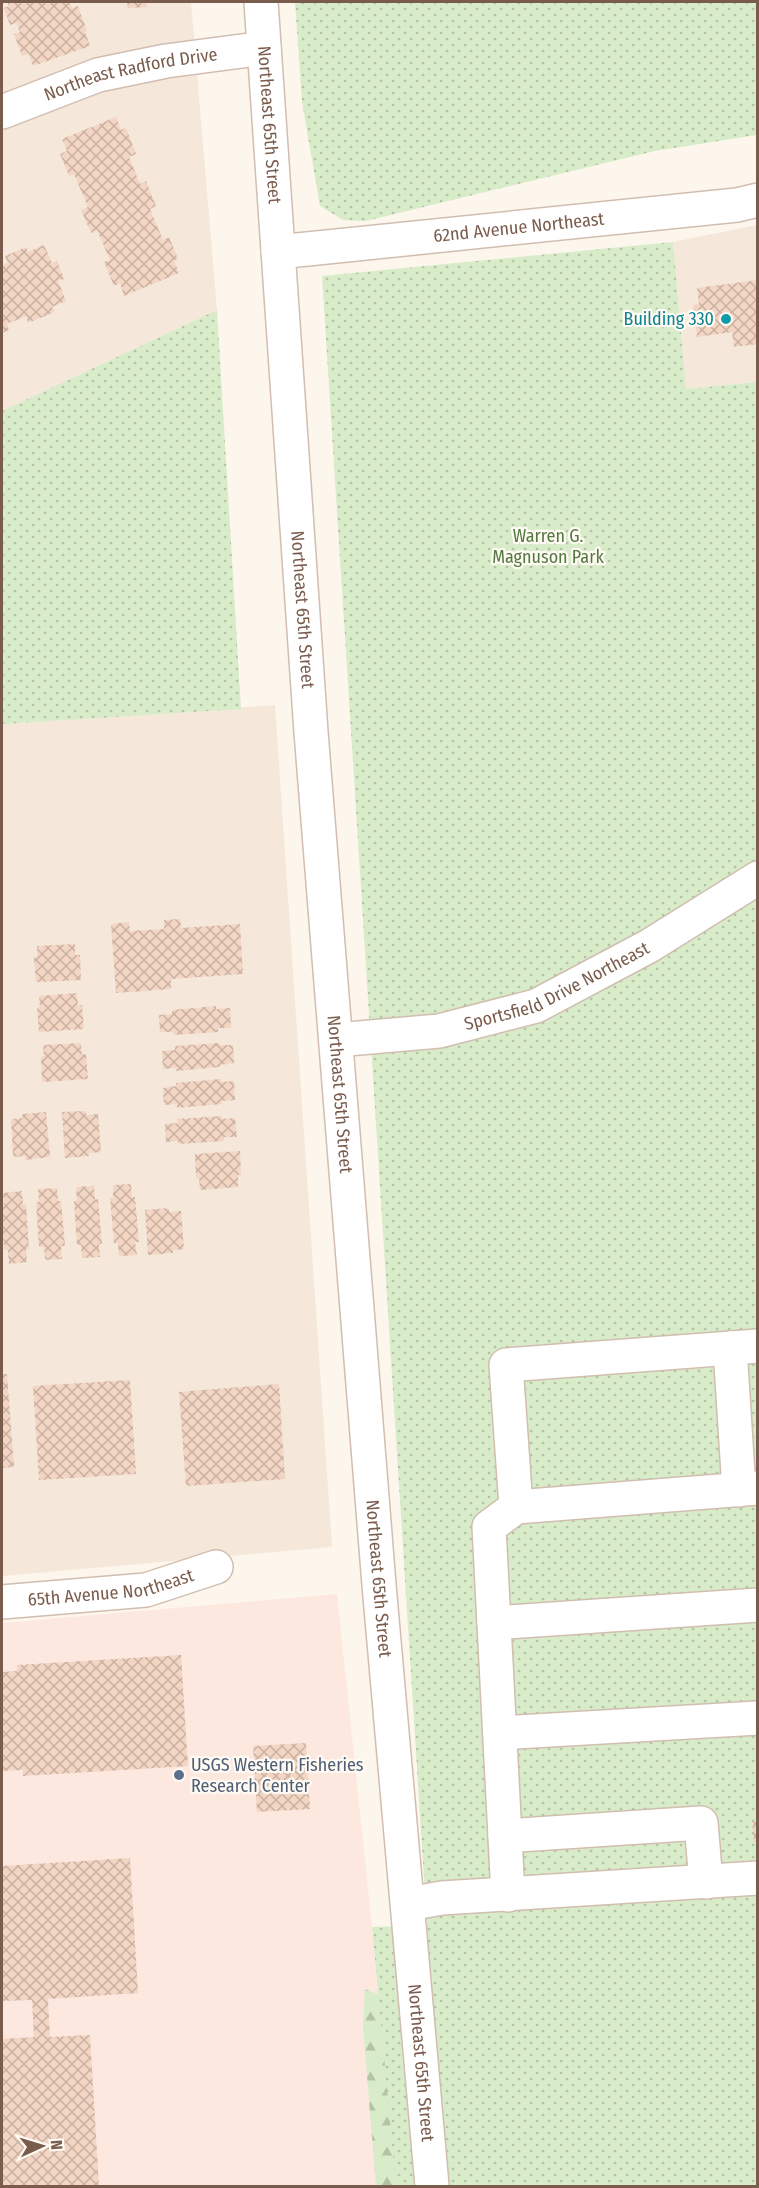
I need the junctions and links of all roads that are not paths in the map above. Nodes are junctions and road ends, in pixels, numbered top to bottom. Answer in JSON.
{"nodes":[{"id":1,"x":261,"y":2,"type":"edge"},
{"id":2,"x":264,"y":48,"type":"junction"},
{"id":3,"x":2,"y":112,"type":"edge"},
{"id":4,"x":758,"y":200,"type":"edge"},
{"id":5,"x":278,"y":252,"type":"junction"},
{"id":6,"x":758,"y":878,"type":"edge"},
{"id":7,"x":336,"y":1040,"type":"junction"},
{"id":8,"x":744,"y":1347,"type":"edge"},
{"id":9,"x":748,"y":1489,"type":"edge"},
{"id":10,"x":516,"y":1508,"type":"junction"},
{"id":11,"x":216,"y":1567,"type":"dead end"},
{"id":12,"x":2,"y":1602,"type":"edge"},
{"id":13,"x":758,"y":1605,"type":"edge"},
{"id":14,"x":494,"y":1623,"type":"junction"},
{"id":15,"x":758,"y":1718,"type":"edge"},
{"id":16,"x":500,"y":1733,"type":"junction"},
{"id":17,"x":505,"y":1836,"type":"junction"},
{"id":18,"x":758,"y":1878,"type":"edge"},
{"id":19,"x":705,"y":1882,"type":"junction"},
{"id":20,"x":508,"y":1895,"type":"junction"},
{"id":21,"x":408,"y":1904,"type":"junction"},
{"id":22,"x":432,"y":2187,"type":"edge"}],
"edges":[{"from":1,"to":2,"type":"street","name":"Northeast 65th Street"},
{"from":2,"to":3,"type":"street","name":"Northeast Radford Drive"},
{"from":2,"to":5,"type":"street","name":"Northeast 65th Street"},
{"from":4,"to":5,"type":"street","name":"62nd Avenue Northeast"},
{"from":5,"to":7,"type":"street","name":"Northeast 65th Street"},
{"from":6,"to":7,"type":"street","name":"Sportsfield Drive Northeast"},
{"from":7,"to":21,"type":"street","name":"Northeast 65th Street"},
{"from":8,"to":9,"type":"street"},
{"from":8,"to":10,"type":"street"},
{"from":9,"to":10,"type":"street"},
{"from":10,"to":14,"type":"street"},
{"from":11,"to":12,"type":"street","name":"65th Avenue Northeast"},
{"from":13,"to":14,"type":"street"},
{"from":14,"to":16,"type":"street"},
{"from":15,"to":16,"type":"street"},
{"from":16,"to":17,"type":"street"},
{"from":17,"to":19,"type":"street"},
{"from":17,"to":20,"type":"street"},
{"from":18,"to":19,"type":"street"},
{"from":19,"to":20,"type":"street"},
{"from":20,"to":21,"type":"street"},
{"from":21,"to":22,"type":"street","name":"Northeast 65th Street"}]}
